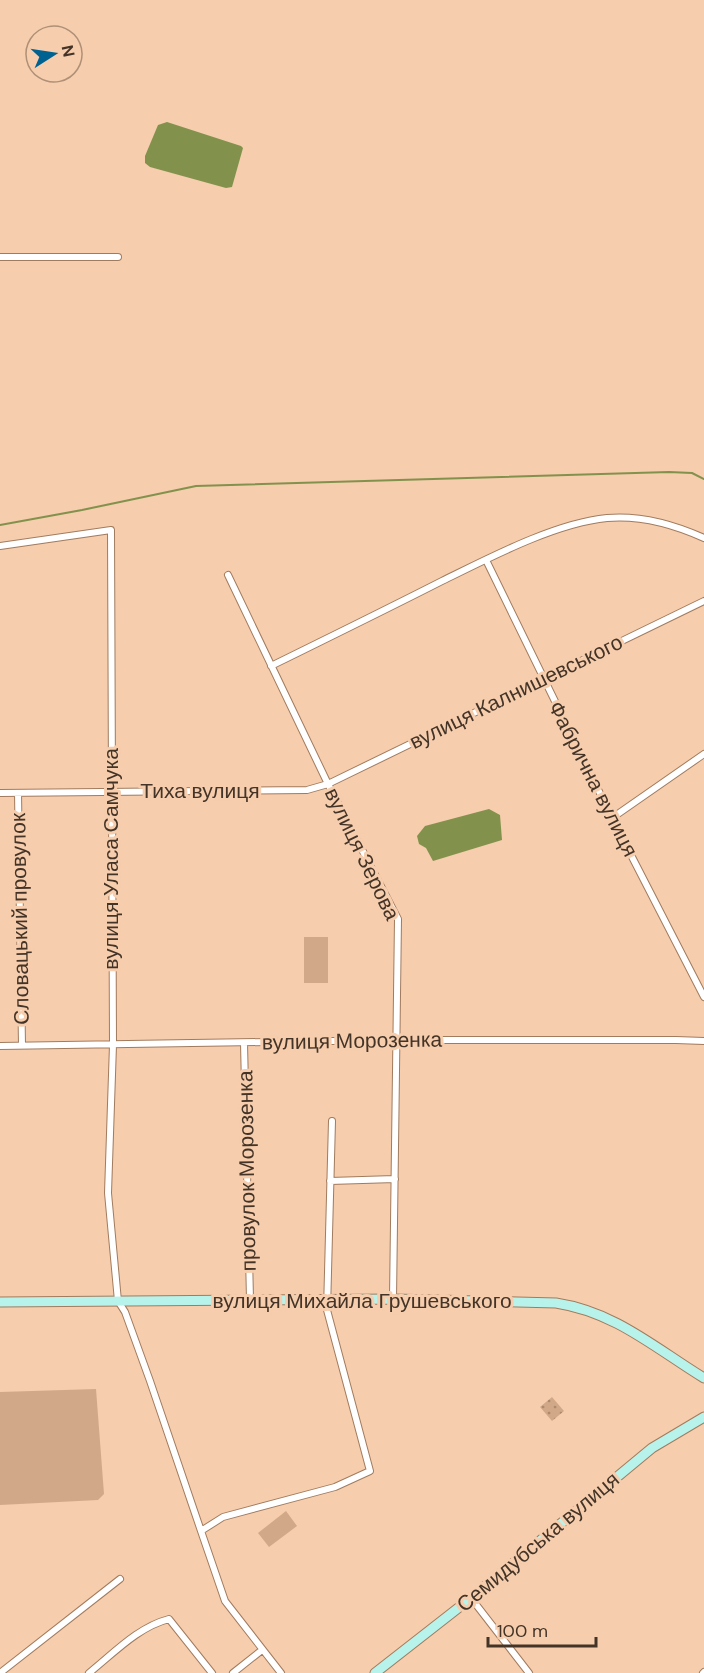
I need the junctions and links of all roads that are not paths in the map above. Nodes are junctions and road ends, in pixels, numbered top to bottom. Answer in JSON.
{"nodes":[{"id":1,"x":0,"y":257,"type":"edge"},
{"id":2,"x":118,"y":257,"type":"dead end"},
{"id":3,"x":704,"y":538,"type":"edge"},
{"id":4,"x":0,"y":546,"type":"edge"},
{"id":5,"x":486,"y":560,"type":"junction"},
{"id":6,"x":228,"y":575,"type":"dead end"},
{"id":7,"x":704,"y":601,"type":"edge"},
{"id":8,"x":271,"y":666,"type":"junction"},
{"id":9,"x":543,"y":678,"type":"junction"},
{"id":10,"x":704,"y":754,"type":"edge"},
{"id":11,"x":328,"y":784,"type":"junction"},
{"id":12,"x":111,"y":791,"type":"junction"},
{"id":13,"x":0,"y":793,"type":"edge"},
{"id":14,"x":18,"y":794,"type":"junction"},
{"id":15,"x":612,"y":818,"type":"junction"},
{"id":16,"x":704,"y":997,"type":"edge"},
{"id":17,"x":396,"y":1040,"type":"junction"},
{"id":18,"x":704,"y":1041,"type":"edge"},
{"id":19,"x":244,"y":1043,"type":"junction"},
{"id":20,"x":22,"y":1045,"type":"junction"},
{"id":21,"x":113,"y":1045,"type":"junction"},
{"id":22,"x":0,"y":1046,"type":"edge"},
{"id":23,"x":332,"y":1121,"type":"dead end"},
{"id":24,"x":395,"y":1179,"type":"junction"},
{"id":25,"x":330,"y":1181,"type":"junction"},
{"id":26,"x":250,"y":1299,"type":"junction"},
{"id":27,"x":393,"y":1299,"type":"junction"},
{"id":28,"x":118,"y":1300,"type":"junction"},
{"id":29,"x":326,"y":1300,"type":"junction"},
{"id":30,"x":0,"y":1302,"type":"edge"},
{"id":31,"x":704,"y":1378,"type":"edge"},
{"id":32,"x":704,"y":1417,"type":"edge"},
{"id":33,"x":201,"y":1531,"type":"junction"},
{"id":34,"x":120,"y":1579,"type":"dead end"},
{"id":35,"x":471,"y":1598,"type":"junction"},
{"id":36,"x":262,"y":1650,"type":"junction"},
{"id":37,"x":0,"y":1673,"type":"edge"},
{"id":38,"x":89,"y":1673,"type":"edge"},
{"id":39,"x":212,"y":1673,"type":"edge"},
{"id":40,"x":233,"y":1673,"type":"edge"},
{"id":41,"x":281,"y":1673,"type":"edge"},
{"id":42,"x":375,"y":1673,"type":"edge"},
{"id":43,"x":529,"y":1673,"type":"edge"}],
"edges":[{"from":1,"to":2,"type":"street"},
{"from":3,"to":5,"type":"street"},
{"from":4,"to":12,"type":"street","name":"вулиця Уласа Самчука"},
{"from":5,"to":8,"type":"street"},
{"from":5,"to":9,"type":"street","name":"Фабрична вулиця"},
{"from":6,"to":8,"type":"street","name":"вулиця Зерова"},
{"from":7,"to":9,"type":"street","name":"вулиця Калнишевського"},
{"from":8,"to":11,"type":"street","name":"вулиця Зерова"},
{"from":9,"to":11,"type":"street","name":"вулиця Калнишевського"},
{"from":9,"to":15,"type":"street","name":"Фабрична вулиця"},
{"from":10,"to":15,"type":"street"},
{"from":11,"to":12,"type":"street","name":"Тиха вулиця"},
{"from":11,"to":17,"type":"street","name":"вулиця Зерова"},
{"from":12,"to":14,"type":"street","name":"Тиха вулиця"},
{"from":12,"to":21,"type":"street","name":"вулиця Уласа Самчука"},
{"from":13,"to":14,"type":"street","name":"Тиха вулиця"},
{"from":14,"to":20,"type":"street","name":"Словацький провулок"},
{"from":15,"to":16,"type":"street","name":"Фабрична вулиця"},
{"from":17,"to":18,"type":"street","name":"вулиця Морозенка"},
{"from":17,"to":19,"type":"street","name":"вулиця Морозенка"},
{"from":17,"to":24,"type":"street","name":"вулиця Зерова"},
{"from":19,"to":21,"type":"street","name":"вулиця Морозенка"},
{"from":19,"to":26,"type":"street","name":"провулок Морозенка"},
{"from":20,"to":21,"type":"street","name":"вулиця Морозенка"},
{"from":20,"to":22,"type":"street","name":"вулиця Морозенка"},
{"from":21,"to":28,"type":"street","name":"вулиця Уласа Самчука"},
{"from":23,"to":25,"type":"street"},
{"from":24,"to":25,"type":"street"},
{"from":24,"to":27,"type":"street","name":"вулиця Зерова"},
{"from":25,"to":29,"type":"street"},
{"from":26,"to":28,"type":"main road","name":"вулиця Михайла Грушевського"},
{"from":26,"to":29,"type":"main road","name":"вулиця Михайла Грушевського"},
{"from":27,"to":29,"type":"main road","name":"вулиця Михайла Грушевського"},
{"from":27,"to":31,"type":"main road","name":"вулиця Михайла Грушевського"},
{"from":28,"to":30,"type":"main road","name":"вулиця Михайла Грушевського"},
{"from":28,"to":33,"type":"street","name":"вулиця Уласа Самчука"},
{"from":29,"to":33,"type":"street"},
{"from":32,"to":35,"type":"main road","name":"Семидубська вулиця"},
{"from":33,"to":36,"type":"street","name":"вулиця Уласа Самчука"},
{"from":34,"to":37,"type":"street"},
{"from":35,"to":42,"type":"main road","name":"Семидубська вулиця"},
{"from":35,"to":43,"type":"street"},
{"from":36,"to":40,"type":"street"},
{"from":36,"to":41,"type":"street","name":"вулиця Уласа Самчука"},
{"from":38,"to":39,"type":"street"}]}
